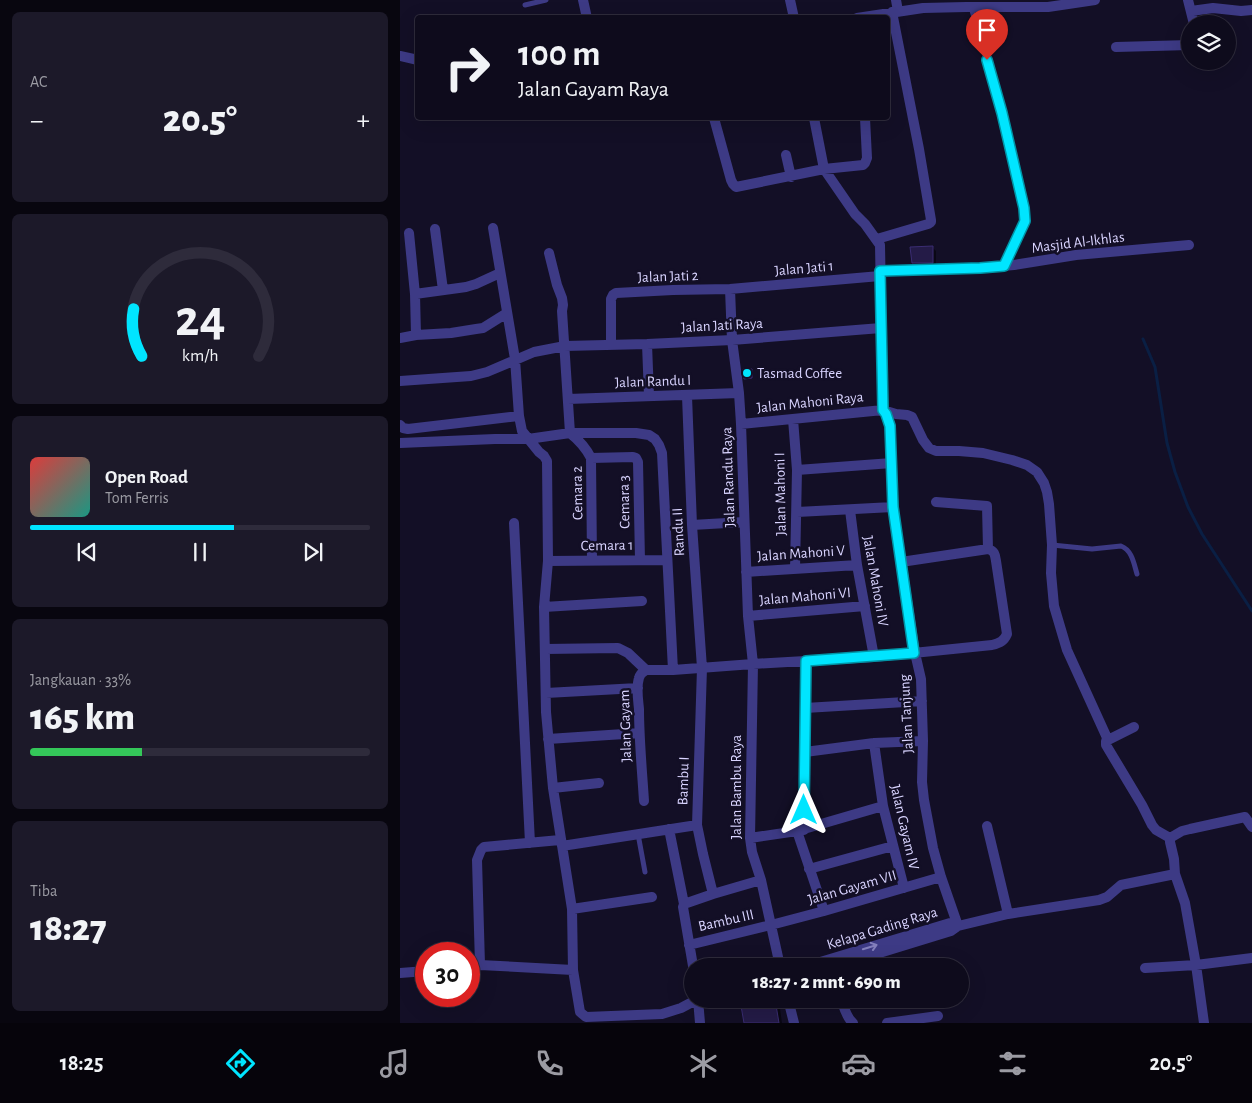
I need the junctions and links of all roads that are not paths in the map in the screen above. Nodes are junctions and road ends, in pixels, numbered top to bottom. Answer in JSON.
{"nodes":[{"id":1,"x":546,"y":0,"type":"edge"},
{"id":2,"x":582,"y":0,"type":"edge"},
{"id":3,"x":790,"y":0,"type":"edge"},
{"id":4,"x":896,"y":0,"type":"edge"},
{"id":5,"x":1095,"y":0,"type":"edge"},
{"id":6,"x":1188,"y":0,"type":"edge"},
{"id":7,"x":1059,"y":3,"type":"edge"},
{"id":8,"x":525,"y":5,"type":"dead end"},
{"id":9,"x":968,"y":5,"type":"edge"},
{"id":10,"x":1252,"y":10,"type":"edge"},
{"id":11,"x":895,"y":11,"type":"junction"},
{"id":12,"x":1191,"y":12,"type":"junction"},
{"id":13,"x":586,"y":15,"type":"edge"},
{"id":14,"x":793,"y":15,"type":"edge"},
{"id":15,"x":872,"y":15,"type":"edge"},
{"id":16,"x":1192,"y":15,"type":"edge"},
{"id":17,"x":1181,"y":45,"type":"edge"},
{"id":18,"x":1116,"y":48,"type":"dead end"},
{"id":19,"x":400,"y":56,"type":"edge"},
{"id":20,"x":415,"y":59,"type":"edge"},
{"id":21,"x":715,"y":120,"type":"edge"},
{"id":22,"x":814,"y":120,"type":"edge"},
{"id":23,"x":865,"y":120,"type":"edge"},
{"id":24,"x":786,"y":155,"type":"dead end"},
{"id":25,"x":824,"y":169,"type":"junction"},
{"id":26,"x":791,"y":177,"type":"junction"},
{"id":27,"x":492,"y":228,"type":"dead end"},
{"id":28,"x":435,"y":229,"type":"dead end"},
{"id":29,"x":409,"y":233,"type":"dead end"},
{"id":30,"x":877,"y":239,"type":"junction"},
{"id":31,"x":1189,"y":245,"type":"dead end"},
{"id":32,"x":549,"y":253,"type":"dead end"},
{"id":33,"x":1004,"y":266,"type":"junction"},
{"id":34,"x":500,"y":273,"type":"junction"},
{"id":35,"x":880,"y":274,"type":"junction"},
{"id":36,"x":730,"y":289,"type":"junction"},
{"id":37,"x":443,"y":290,"type":"junction"},
{"id":38,"x":415,"y":294,"type":"junction"},
{"id":39,"x":507,"y":313,"type":"junction"},
{"id":40,"x":882,"y":328,"type":"junction"},
{"id":41,"x":416,"y":335,"type":"junction"},
{"id":42,"x":400,"y":338,"type":"edge"},
{"id":43,"x":732,"y":340,"type":"junction"},
{"id":44,"x":647,"y":344,"type":"junction"},
{"id":45,"x":612,"y":345,"type":"junction"},
{"id":46,"x":565,"y":346,"type":"junction"},
{"id":47,"x":515,"y":359,"type":"junction"},
{"id":48,"x":400,"y":381,"type":"edge"},
{"id":49,"x":739,"y":393,"type":"junction"},
{"id":50,"x":649,"y":396,"type":"junction"},
{"id":51,"x":687,"y":396,"type":"junction"},
{"id":52,"x":568,"y":400,"type":"junction"},
{"id":53,"x":883,"y":410,"type":"junction"},
{"id":54,"x":519,"y":416,"type":"junction"},
{"id":55,"x":793,"y":419,"type":"junction"},
{"id":56,"x":741,"y":424,"type":"junction"},
{"id":57,"x":400,"y":425,"type":"edge"},
{"id":58,"x":570,"y":433,"type":"junction"},
{"id":59,"x":528,"y":439,"type":"junction"},
{"id":60,"x":400,"y":443,"type":"edge"},
{"id":61,"x":591,"y":458,"type":"junction"},
{"id":62,"x":892,"y":463,"type":"junction"},
{"id":63,"x":797,"y":470,"type":"junction"},
{"id":64,"x":936,"y":502,"type":"dead end"},
{"id":65,"x":893,"y":507,"type":"junction"},
{"id":66,"x":850,"y":510,"type":"junction"},
{"id":67,"x":796,"y":512,"type":"junction"},
{"id":68,"x":744,"y":522,"type":"junction"},
{"id":69,"x":514,"y":523,"type":"dead end"},
{"id":70,"x":692,"y":525,"type":"junction"},
{"id":71,"x":1052,"y":545,"type":"junction"},
{"id":72,"x":988,"y":548,"type":"junction"},
{"id":73,"x":592,"y":560,"type":"junction"},
{"id":74,"x":640,"y":560,"type":"junction"},
{"id":75,"x":667,"y":560,"type":"junction"},
{"id":76,"x":548,"y":561,"type":"junction"},
{"id":77,"x":901,"y":562,"type":"junction"},
{"id":78,"x":856,"y":565,"type":"junction"},
{"id":79,"x":795,"y":568,"type":"junction"},
{"id":80,"x":746,"y":572,"type":"junction"},
{"id":81,"x":1137,"y":574,"type":"dead end"},
{"id":82,"x":642,"y":601,"type":"dead end"},
{"id":83,"x":544,"y":606,"type":"junction"},
{"id":84,"x":865,"y":606,"type":"junction"},
{"id":85,"x":748,"y":616,"type":"junction"},
{"id":86,"x":545,"y":649,"type":"junction"},
{"id":87,"x":914,"y":653,"type":"junction"},
{"id":88,"x":874,"y":657,"type":"junction"},
{"id":89,"x":806,"y":661,"type":"junction"},
{"id":90,"x":753,"y":664,"type":"junction"},
{"id":91,"x":702,"y":668,"type":"junction"},
{"id":92,"x":646,"y":670,"type":"junction"},
{"id":93,"x":673,"y":670,"type":"junction"},
{"id":94,"x":638,"y":688,"type":"junction"},
{"id":95,"x":546,"y":692,"type":"junction"},
{"id":96,"x":922,"y":701,"type":"junction"},
{"id":97,"x":804,"y":708,"type":"junction"},
{"id":98,"x":1134,"y":728,"type":"dead end"},
{"id":99,"x":639,"y":733,"type":"junction"},
{"id":100,"x":548,"y":740,"type":"junction"},
{"id":101,"x":923,"y":740,"type":"junction"},
{"id":102,"x":1108,"y":740,"type":"junction"},
{"id":103,"x":874,"y":743,"type":"junction"},
{"id":104,"x":804,"y":752,"type":"junction"},
{"id":105,"x":599,"y":783,"type":"dead end"},
{"id":106,"x":553,"y":788,"type":"junction"},
{"id":107,"x":644,"y":801,"type":"dead end"},
{"id":108,"x":883,"y":806,"type":"junction"},
{"id":109,"x":1248,"y":815,"type":"edge"},
{"id":110,"x":697,"y":825,"type":"junction"},
{"id":111,"x":987,"y":826,"type":"dead end"},
{"id":112,"x":1252,"y":827,"type":"edge"},
{"id":113,"x":669,"y":828,"type":"junction"},
{"id":114,"x":801,"y":831,"type":"junction"},
{"id":115,"x":638,"y":833,"type":"junction"},
{"id":116,"x":750,"y":838,"type":"junction"},
{"id":117,"x":1170,"y":838,"type":"junction"},
{"id":118,"x":530,"y":843,"type":"junction"},
{"id":119,"x":561,"y":843,"type":"junction"},
{"id":120,"x":894,"y":846,"type":"junction"},
{"id":121,"x":809,"y":869,"type":"junction"},
{"id":122,"x":645,"y":872,"type":"dead end"},
{"id":123,"x":1176,"y":874,"type":"junction"},
{"id":124,"x":941,"y":877,"type":"junction"},
{"id":125,"x":761,"y":880,"type":"junction"},
{"id":126,"x":904,"y":888,"type":"junction"},
{"id":127,"x":713,"y":894,"type":"junction"},
{"id":128,"x":652,"y":897,"type":"dead end"},
{"id":129,"x":684,"y":904,"type":"junction"},
{"id":130,"x":572,"y":909,"type":"junction"},
{"id":131,"x":824,"y":911,"type":"junction"},
{"id":132,"x":1008,"y":914,"type":"junction"},
{"id":133,"x":771,"y":925,"type":"junction"},
{"id":134,"x":958,"y":926,"type":"junction"},
{"id":135,"x":479,"y":942,"type":"edge"},
{"id":136,"x":689,"y":945,"type":"junction"},
{"id":137,"x":691,"y":958,"type":"edge"},
{"id":138,"x":778,"y":958,"type":"edge"},
{"id":139,"x":833,"y":958,"type":"edge"},
{"id":140,"x":863,"y":958,"type":"edge"},
{"id":141,"x":1252,"y":958,"type":"edge"},
{"id":142,"x":480,"y":965,"type":"edge"},
{"id":143,"x":1196,"y":965,"type":"junction"},
{"id":144,"x":1145,"y":968,"type":"dead end"},
{"id":145,"x":573,"y":970,"type":"junction"},
{"id":146,"x":415,"y":972,"type":"edge"},
{"id":147,"x":400,"y":973,"type":"edge"},
{"id":148,"x":684,"y":1006,"type":"edge"},
{"id":149,"x":699,"y":1008,"type":"edge"},
{"id":150,"x":790,"y":1008,"type":"edge"},
{"id":151,"x":844,"y":1008,"type":"edge"},
{"id":152,"x":938,"y":1016,"type":"dead end"},
{"id":153,"x":700,"y":1023,"type":"edge"},
{"id":154,"x":794,"y":1023,"type":"edge"},
{"id":155,"x":853,"y":1023,"type":"edge"},
{"id":156,"x":887,"y":1023,"type":"edge"},
{"id":157,"x":1204,"y":1023,"type":"edge"}],
"edges":[{"from":1,"to":8,"type":"lane"},
{"from":2,"to":13,"type":"street"},
{"from":3,"to":14,"type":"street"},
{"from":4,"to":11,"type":"street"},
{"from":5,"to":7,"type":"street"},
{"from":6,"to":12,"type":"street"},
{"from":7,"to":9,"type":"street"},
{"from":9,"to":11,"type":"street"},
{"from":9,"to":33,"type":"lane"},
{"from":10,"to":12,"type":"street"},
{"from":11,"to":15,"type":"street"},
{"from":11,"to":30,"type":"street"},
{"from":12,"to":16,"type":"street"},
{"from":17,"to":18,"type":"street"},
{"from":19,"to":20,"type":"street"},
{"from":21,"to":26,"type":"street"},
{"from":22,"to":25,"type":"street"},
{"from":23,"to":25,"type":"street"},
{"from":24,"to":26,"type":"street"},
{"from":25,"to":26,"type":"street"},
{"from":25,"to":30,"type":"street"},
{"from":27,"to":34,"type":"street"},
{"from":28,"to":37,"type":"street"},
{"from":29,"to":38,"type":"street"},
{"from":30,"to":35,"type":"street","name":"Jalan Tanjung"},
{"from":31,"to":33,"type":"street","name":"Masjid Al-Ikhlas"},
{"from":32,"to":46,"type":"street"},
{"from":33,"to":35,"type":"street","name":"Masjid Al-Ikhlas"},
{"from":34,"to":37,"type":"street"},
{"from":34,"to":39,"type":"street"},
{"from":35,"to":36,"type":"street","name":"Jalan Jati 1"},
{"from":35,"to":40,"type":"street","name":"Jalan Tanjung"},
{"from":36,"to":43,"type":"street","name":"Jalan Randu Raya"},
{"from":36,"to":45,"type":"street","name":"Jalan Jati 2"},
{"from":37,"to":38,"type":"street"},
{"from":38,"to":41,"type":"street"},
{"from":39,"to":41,"type":"street"},
{"from":39,"to":47,"type":"street"},
{"from":40,"to":43,"type":"street","name":"Jalan Jati Raya"},
{"from":40,"to":53,"type":"street","name":"Jalan Tanjung"},
{"from":41,"to":42,"type":"street"},
{"from":43,"to":44,"type":"street","name":"Jalan Jati Raya"},
{"from":43,"to":49,"type":"street","name":"Jalan Randu Raya"},
{"from":44,"to":45,"type":"street","name":"Jalan Jati Raya"},
{"from":44,"to":50,"type":"street"},
{"from":45,"to":46,"type":"street","name":"Jalan Jati Raya"},
{"from":46,"to":47,"type":"street","name":"Jalan Jati Raya"},
{"from":46,"to":52,"type":"street"},
{"from":47,"to":48,"type":"street","name":"Jalan Jati Raya"},
{"from":47,"to":54,"type":"street"},
{"from":49,"to":51,"type":"street","name":"Jalan Randu I"},
{"from":49,"to":56,"type":"street","name":"Jalan Randu Raya"},
{"from":50,"to":51,"type":"street","name":"Jalan Randu I"},
{"from":50,"to":52,"type":"street","name":"Jalan Randu I"},
{"from":51,"to":70,"type":"street","name":"Randu II"},
{"from":52,"to":58,"type":"street"},
{"from":53,"to":55,"type":"street","name":"Jalan Mahoni Raya"},
{"from":53,"to":62,"type":"street","name":"Jalan Tanjung"},
{"from":53,"to":71,"type":"street","name":"Jalan Mahoni Raya"},
{"from":54,"to":57,"type":"street"},
{"from":54,"to":59,"type":"street"},
{"from":55,"to":56,"type":"street","name":"Jalan Mahoni Raya"},
{"from":55,"to":63,"type":"street","name":"Jalan Mahoni I"},
{"from":56,"to":68,"type":"street","name":"Jalan Randu Raya"},
{"from":58,"to":59,"type":"street"},
{"from":58,"to":61,"type":"street","name":"Cemara 2"},
{"from":58,"to":75,"type":"street"},
{"from":59,"to":60,"type":"street"},
{"from":59,"to":76,"type":"street"},
{"from":61,"to":73,"type":"street","name":"Cemara 2"},
{"from":61,"to":74,"type":"street","name":"Cemara 3"},
{"from":62,"to":63,"type":"street"},
{"from":62,"to":65,"type":"street","name":"Jalan Tanjung"},
{"from":63,"to":67,"type":"street","name":"Jalan Mahoni I"},
{"from":64,"to":72,"type":"street"},
{"from":65,"to":66,"type":"street"},
{"from":65,"to":77,"type":"street","name":"Jalan Tanjung"},
{"from":66,"to":67,"type":"street"},
{"from":66,"to":78,"type":"street","name":"Jalan Mahoni IV"},
{"from":67,"to":79,"type":"street","name":"Jalan Mahoni I"},
{"from":68,"to":70,"type":"street"},
{"from":68,"to":80,"type":"street","name":"Jalan Randu Raya"},
{"from":69,"to":118,"type":"street"},
{"from":70,"to":91,"type":"street","name":"Randu II"},
{"from":71,"to":81,"type":"lane"},
{"from":71,"to":102,"type":"street"},
{"from":72,"to":77,"type":"street"},
{"from":72,"to":87,"type":"street"},
{"from":73,"to":74,"type":"street","name":"Cemara 1"},
{"from":73,"to":76,"type":"street","name":"Cemara 1"},
{"from":74,"to":75,"type":"street","name":"Cemara 1"},
{"from":75,"to":93,"type":"street"},
{"from":76,"to":83,"type":"street"},
{"from":77,"to":87,"type":"street","name":"Jalan Tanjung"},
{"from":78,"to":79,"type":"street","name":"Jalan Mahoni V"},
{"from":78,"to":84,"type":"street","name":"Jalan Mahoni IV"},
{"from":79,"to":80,"type":"street","name":"Jalan Mahoni V"},
{"from":80,"to":85,"type":"street","name":"Jalan Randu Raya"},
{"from":82,"to":83,"type":"street"},
{"from":83,"to":86,"type":"street"},
{"from":84,"to":85,"type":"street","name":"Jalan Mahoni VI"},
{"from":84,"to":88,"type":"street","name":"Jalan Mahoni IV"},
{"from":85,"to":90,"type":"street","name":"Jalan Randu Raya"},
{"from":86,"to":92,"type":"street"},
{"from":86,"to":95,"type":"street"},
{"from":87,"to":88,"type":"street"},
{"from":87,"to":96,"type":"street","name":"Jalan Tanjung"},
{"from":88,"to":89,"type":"street"},
{"from":89,"to":90,"type":"street"},
{"from":89,"to":97,"type":"street"},
{"from":90,"to":91,"type":"street"},
{"from":90,"to":116,"type":"street","name":"Jalan Bambu Raya"},
{"from":91,"to":93,"type":"street"},
{"from":91,"to":110,"type":"street","name":"Bambu I"},
{"from":92,"to":93,"type":"street"},
{"from":92,"to":94,"type":"street","name":"Jalan Gayam"},
{"from":94,"to":95,"type":"street"},
{"from":94,"to":99,"type":"street","name":"Jalan Gayam"},
{"from":95,"to":100,"type":"street"},
{"from":96,"to":97,"type":"street"},
{"from":96,"to":101,"type":"street","name":"Jalan Tanjung"},
{"from":97,"to":104,"type":"street"},
{"from":98,"to":102,"type":"street"},
{"from":99,"to":100,"type":"street"},
{"from":99,"to":107,"type":"street","name":"Jalan Gayam"},
{"from":100,"to":106,"type":"street"},
{"from":101,"to":103,"type":"street"},
{"from":101,"to":124,"type":"street","name":"Jalan Tanjung"},
{"from":102,"to":117,"type":"street"},
{"from":103,"to":104,"type":"street"},
{"from":103,"to":108,"type":"street","name":"Jalan Gayam IV"},
{"from":104,"to":114,"type":"street"},
{"from":105,"to":106,"type":"street"},
{"from":106,"to":119,"type":"street"},
{"from":108,"to":114,"type":"street"},
{"from":108,"to":120,"type":"street","name":"Jalan Gayam IV"},
{"from":109,"to":112,"type":"street"},
{"from":109,"to":117,"type":"street"},
{"from":110,"to":113,"type":"street"},
{"from":110,"to":127,"type":"street","name":"Bambu I"},
{"from":111,"to":132,"type":"street"},
{"from":113,"to":115,"type":"street"},
{"from":113,"to":129,"type":"street"},
{"from":114,"to":116,"type":"street"},
{"from":114,"to":121,"type":"street"},
{"from":115,"to":119,"type":"street"},
{"from":115,"to":122,"type":"lane"},
{"from":116,"to":125,"type":"street","name":"Jalan Bambu Raya"},
{"from":117,"to":123,"type":"street"},
{"from":118,"to":119,"type":"street"},
{"from":118,"to":135,"type":"street"},
{"from":119,"to":130,"type":"street"},
{"from":120,"to":121,"type":"street"},
{"from":120,"to":126,"type":"street","name":"Jalan Gayam IV"},
{"from":121,"to":131,"type":"street"},
{"from":123,"to":132,"type":"street"},
{"from":123,"to":143,"type":"street"},
{"from":124,"to":126,"type":"street","name":"Jalan Gayam VII"},
{"from":124,"to":134,"type":"street","name":"Jalan Tanjung"},
{"from":125,"to":127,"type":"street"},
{"from":125,"to":133,"type":"street","name":"Jalan Bambu Raya"},
{"from":126,"to":131,"type":"street","name":"Jalan Gayam VII"},
{"from":127,"to":129,"type":"street"},
{"from":128,"to":130,"type":"street"},
{"from":129,"to":136,"type":"street"},
{"from":130,"to":145,"type":"street"},
{"from":131,"to":133,"type":"street","name":"Jalan Gayam VII"},
{"from":132,"to":134,"type":"street"},
{"from":133,"to":136,"type":"street","name":"Bambu III"},
{"from":133,"to":138,"type":"street","name":"Jalan Bambu Raya"},
{"from":139,"to":134,"type":"street","name":"Kelapa Gading Raya","one_way":true},
{"from":134,"to":140,"type":"street","name":"Kelapa Gading Raya"},
{"from":136,"to":137,"type":"street"},
{"from":141,"to":143,"type":"street"},
{"from":142,"to":145,"type":"street"},
{"from":143,"to":144,"type":"street"},
{"from":143,"to":157,"type":"street"},
{"from":145,"to":148,"type":"street"},
{"from":146,"to":147,"type":"street"},
{"from":149,"to":153,"type":"street"},
{"from":150,"to":154,"type":"street"},
{"from":151,"to":155,"type":"street"},
{"from":152,"to":156,"type":"street"}]}
